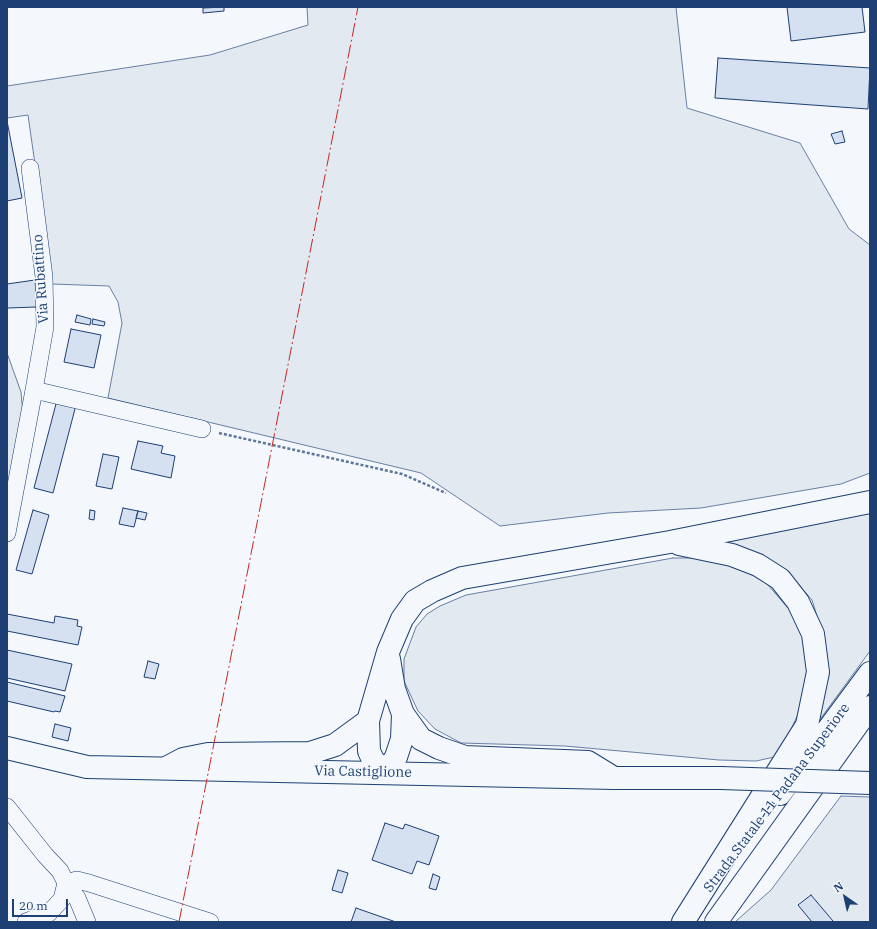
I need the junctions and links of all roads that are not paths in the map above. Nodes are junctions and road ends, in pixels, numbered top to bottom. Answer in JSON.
{"nodes":[{"id":1,"x":30,"y":168,"type":"dead end"},
{"id":2,"x":34,"y":390,"type":"junction"},
{"id":3,"x":202,"y":430,"type":"road end"},
{"id":4,"x":870,"y":502,"type":"edge"},
{"id":5,"x":7,"y":533,"type":"edge"},
{"id":6,"x":670,"y":542,"type":"junction"},
{"id":7,"x":388,"y":652,"type":"junction"},
{"id":8,"x":870,"y":673,"type":"edge"},
{"id":9,"x":869,"y":709,"type":"edge"},
{"id":10,"x":403,"y":714,"type":"junction"},
{"id":11,"x":368,"y":721,"type":"junction"},
{"id":12,"x":7,"y":748,"type":"edge"},
{"id":13,"x":166,"y":768,"type":"junction"},
{"id":14,"x":386,"y":773,"type":"junction"},
{"id":15,"x":614,"y":778,"type":"junction"},
{"id":16,"x":870,"y":783,"type":"edge"},
{"id":17,"x":7,"y":807,"type":"edge"},
{"id":18,"x":66,"y":883,"type":"junction"},
{"id":19,"x":26,"y":922,"type":"edge"},
{"id":20,"x":87,"y":922,"type":"edge"},
{"id":21,"x":210,"y":922,"type":"edge"},
{"id":22,"x":683,"y":922,"type":"edge"},
{"id":23,"x":716,"y":922,"type":"edge"}],
"edges":[{"from":1,"to":2,"type":"street","name":"Via Rubattino"},
{"from":2,"to":3,"type":"street"},
{"from":2,"to":5,"type":"street","name":"Via Rubattino"},
{"from":4,"to":6,"type":"main road"},
{"from":6,"to":7,"type":"main road"},
{"from":6,"to":22,"type":"main road"},
{"from":7,"to":10,"type":"main road"},
{"from":7,"to":11,"type":"main road"},
{"from":8,"to":22,"type":"main road","name":"Strada Statale 11 Padana Superiore"},
{"from":9,"to":23,"type":"main road","name":"Strada Statale 11 Padana Superiore"},
{"from":10,"to":14,"type":"main road"},
{"from":10,"to":15,"type":"main road"},
{"from":11,"to":13,"type":"main road"},
{"from":11,"to":14,"type":"main road"},
{"from":12,"to":13,"type":"main road","name":"Via Castiglione"},
{"from":13,"to":14,"type":"main road","name":"Via Castiglione"},
{"from":14,"to":15,"type":"main road","name":"Via Castiglione"},
{"from":15,"to":16,"type":"main road","name":"Via Castiglione","bridge":true},
{"from":17,"to":18,"type":"street"},
{"from":18,"to":19,"type":"street"},
{"from":18,"to":20,"type":"street"},
{"from":18,"to":21,"type":"street"}]}
